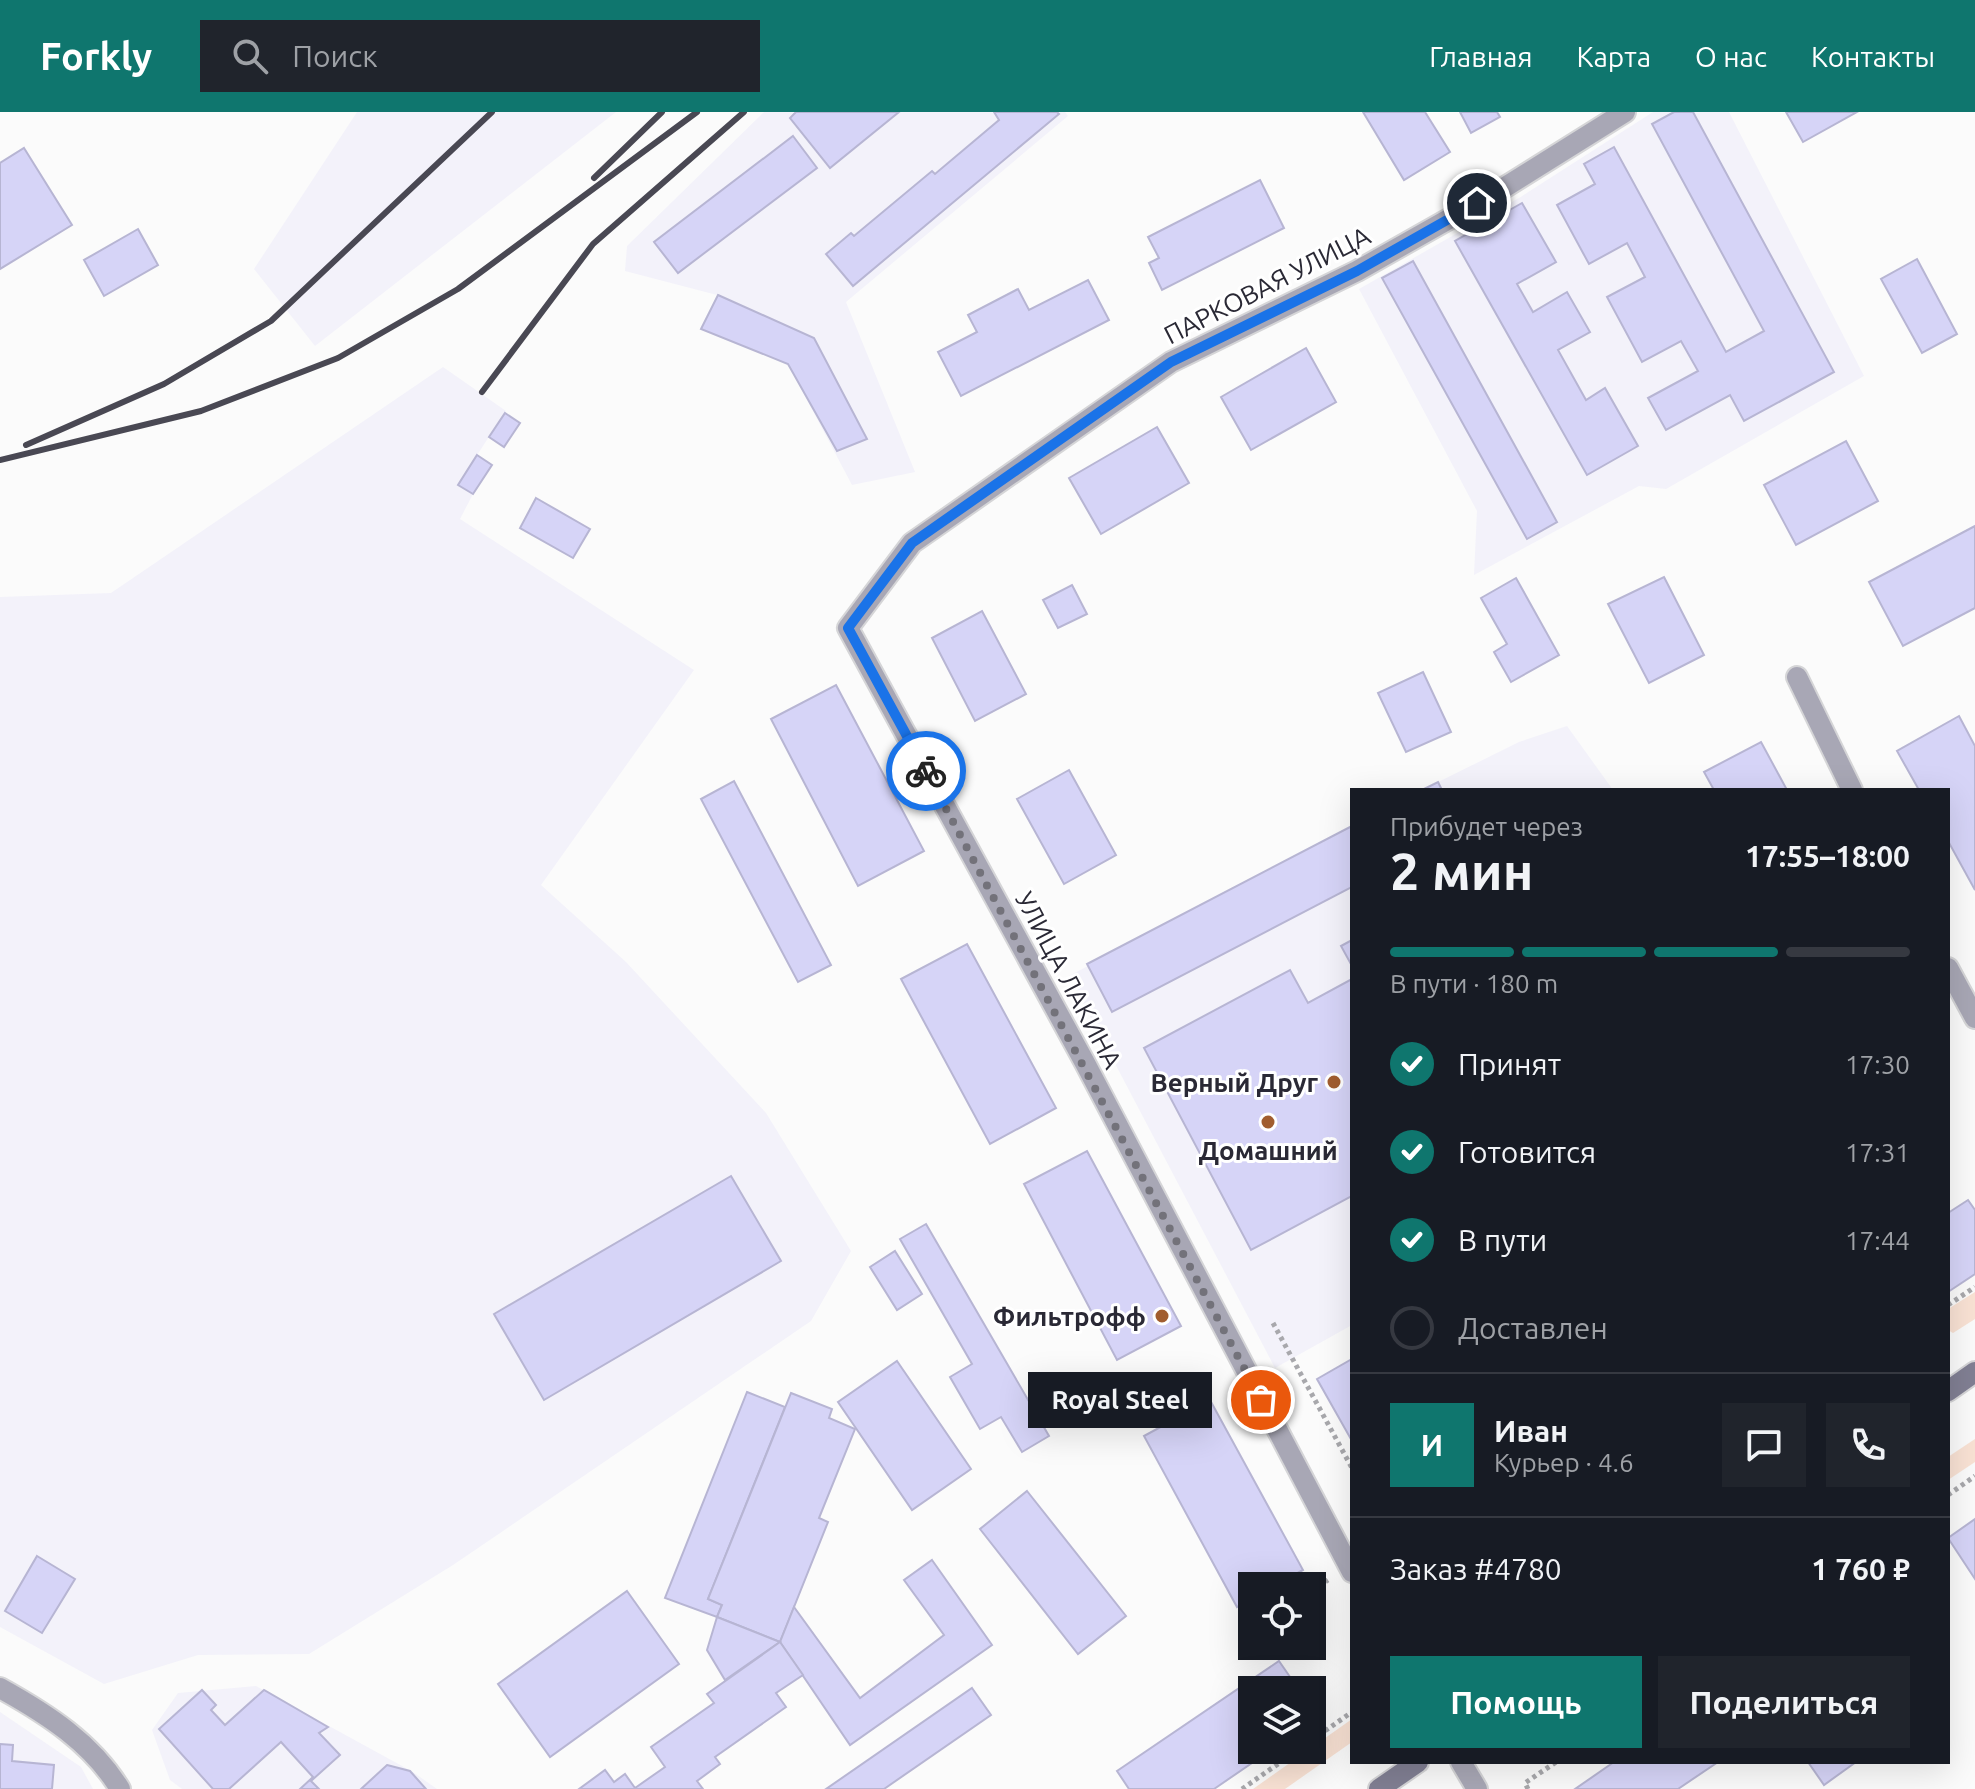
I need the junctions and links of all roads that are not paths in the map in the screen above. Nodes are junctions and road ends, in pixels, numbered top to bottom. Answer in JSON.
{"nodes":[{"id":1,"x":1625,"y":112,"type":"edge"},
{"id":2,"x":848,"y":628,"type":"joint"},
{"id":3,"x":1797,"y":677,"type":"dead end"},
{"id":4,"x":1851,"y":788,"type":"edge"},
{"id":5,"x":1950,"y":972,"type":"edge"},
{"id":6,"x":1975,"y":1018,"type":"edge"},
{"id":7,"x":1975,"y":1372,"type":"edge"},
{"id":8,"x":1950,"y":1390,"type":"edge"},
{"id":9,"x":1350,"y":1568,"type":"edge"},
{"id":10,"x":0,"y":1688,"type":"edge"},
{"id":11,"x":1415,"y":1764,"type":"edge"},
{"id":12,"x":1462,"y":1764,"type":"edge"},
{"id":13,"x":120,"y":1789,"type":"edge"},
{"id":14,"x":1379,"y":1789,"type":"edge"},
{"id":15,"x":1477,"y":1789,"type":"edge"}],
"edges":[{"from":1,"to":2,"type":"street","name":"ПАРКОВАЯ УЛИЦА"},
{"from":2,"to":9,"type":"street","name":"УЛИЦА ЛАКИНА"},
{"from":3,"to":4,"type":"street"},
{"from":5,"to":6,"type":"street"},
{"from":7,"to":8,"type":"main road"},
{"from":10,"to":13,"type":"street"},
{"from":11,"to":14,"type":"main road"},
{"from":12,"to":15,"type":"street"}]}
